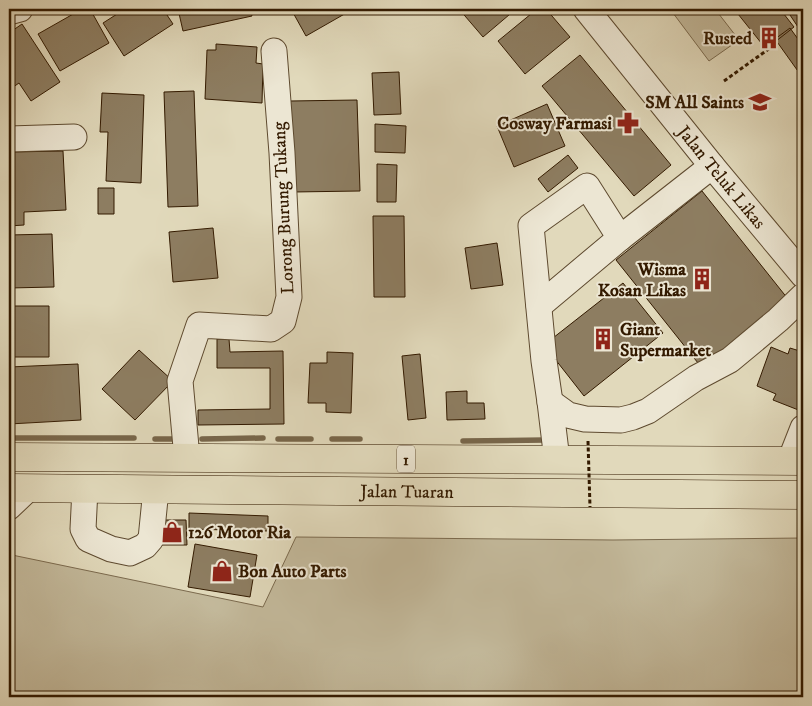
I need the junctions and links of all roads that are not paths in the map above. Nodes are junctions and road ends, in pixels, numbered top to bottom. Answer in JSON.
{"nodes":[{"id":1,"x":20,"y":9,"type":"edge"},
{"id":2,"x":586,"y":9,"type":"edge"},
{"id":3,"x":9,"y":12,"type":"edge"},
{"id":4,"x":274,"y":51,"type":"dead end"},
{"id":5,"x":74,"y":138,"type":"dead end"},
{"id":6,"x":9,"y":139,"type":"edge"},
{"id":7,"x":712,"y":166,"type":"junction"},
{"id":8,"x":620,"y":238,"type":"junction"},
{"id":9,"x":803,"y":275,"type":"edge"},
{"id":10,"x":803,"y":296,"type":"edge"},
{"id":11,"x":538,"y":306,"type":"junction"},
{"id":12,"x":550,"y":402,"type":"junction"},
{"id":13,"x":803,"y":428,"type":"edge"},
{"id":14,"x":9,"y":457,"type":"edge"},
{"id":15,"x":187,"y":458,"type":"junction"},
{"id":16,"x":403,"y":459,"type":"junction"},
{"id":17,"x":556,"y":460,"type":"junction"},
{"id":18,"x":797,"y":461,"type":"edge"},
{"id":19,"x":19,"y":488,"type":"edge"},
{"id":20,"x":85,"y":489,"type":"junction"},
{"id":21,"x":156,"y":489,"type":"junction"},
{"id":22,"x":402,"y":490,"type":"junction"},
{"id":23,"x":803,"y":494,"type":"edge"},
{"id":24,"x":9,"y":507,"type":"edge"}],
"edges":[{"from":1,"to":3,"type":"street"},
{"from":2,"to":7,"type":"street","name":"Jalan Teluk Likas"},
{"from":4,"to":15,"type":"street","name":"Lorong Burung Tukang"},
{"from":5,"to":6,"type":"street"},
{"from":7,"to":8,"type":"street"},
{"from":7,"to":9,"type":"street","name":"Jalan Teluk Likas"},
{"from":8,"to":11,"type":"street"},
{"from":8,"to":11,"type":"street"},
{"from":10,"to":12,"type":"street"},
{"from":11,"to":12,"type":"street"},
{"from":12,"to":17,"type":"street"},
{"from":13,"to":18,"type":"street"},
{"from":14,"to":15,"type":"main road","name":"Jalan Tuaran","number":"1"},
{"from":15,"to":16,"type":"main road","name":"Jalan Tuaran","number":"1"},
{"from":16,"to":17,"type":"main road","name":"Jalan Tuaran","number":"1"},
{"from":16,"to":22,"type":"main road"},
{"from":17,"to":18,"type":"main road","name":"Jalan Tuaran","number":"1"},
{"from":19,"to":20,"type":"main road","name":"Jalan Tuaran","number":"1"},
{"from":19,"to":24,"type":"street"},
{"from":20,"to":21,"type":"main road","name":"Jalan Tuaran","number":"1"},
{"from":20,"to":21,"type":"street"},
{"from":21,"to":22,"type":"main road","name":"Jalan Tuaran","number":"1"},
{"from":22,"to":23,"type":"main road","name":"Jalan Tuaran","number":"1"}]}
